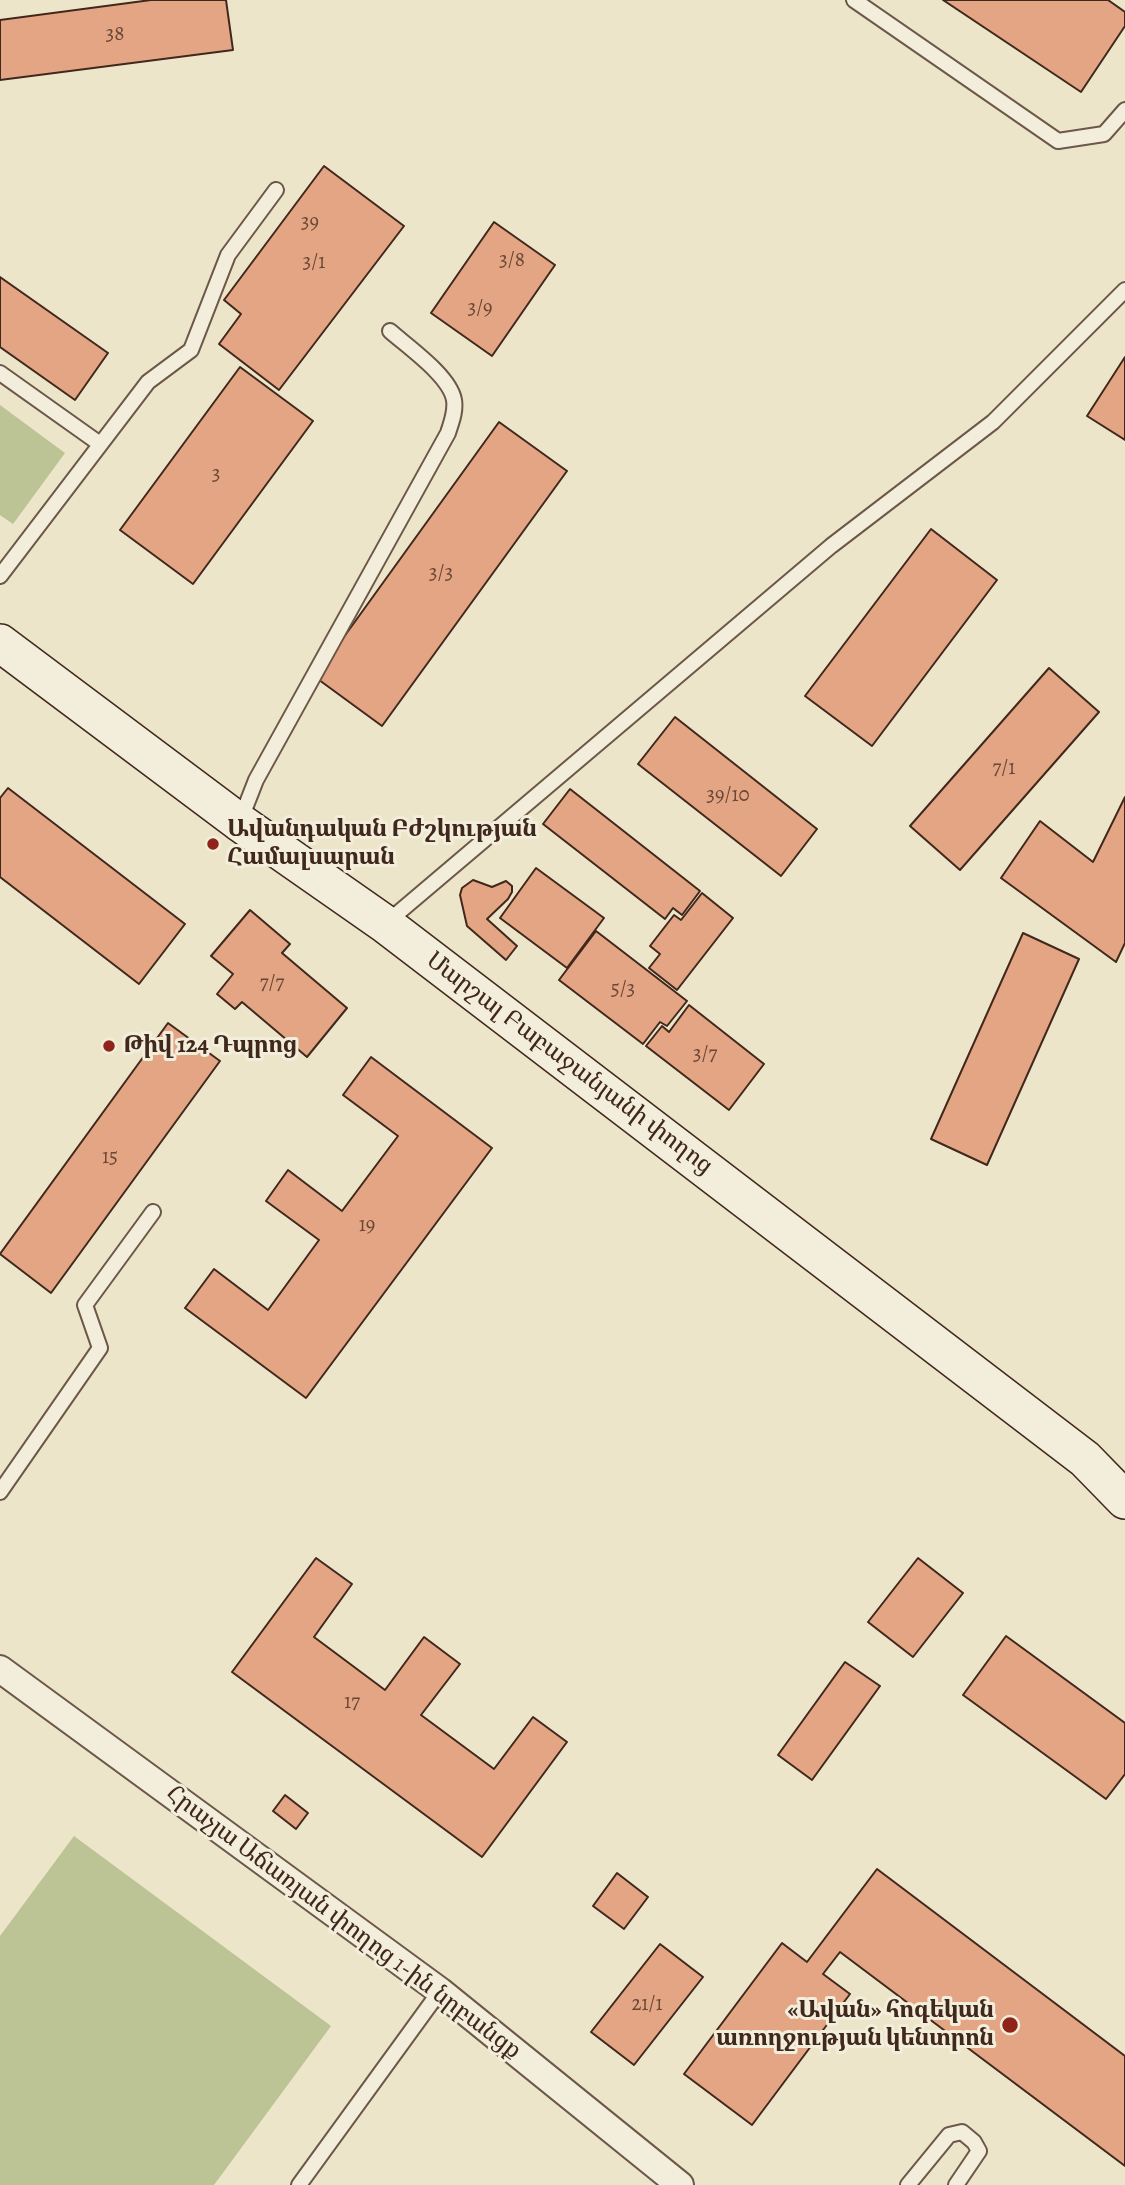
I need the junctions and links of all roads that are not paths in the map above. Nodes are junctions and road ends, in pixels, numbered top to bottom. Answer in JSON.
{"nodes":[{"id":1,"x":855,"y":0,"type":"edge"},
{"id":2,"x":1125,"y":110,"type":"edge"},
{"id":3,"x":276,"y":190,"type":"dead end"},
{"id":4,"x":1125,"y":290,"type":"edge"},
{"id":5,"x":390,"y":331,"type":"dead end"},
{"id":6,"x":0,"y":373,"type":"edge"},
{"id":7,"x":100,"y":444,"type":"junction"},
{"id":8,"x":0,"y":576,"type":"edge"},
{"id":9,"x":0,"y":643,"type":"edge"},
{"id":10,"x":239,"y":822,"type":"junction"},
{"id":11,"x":385,"y":923,"type":"junction"},
{"id":12,"x":153,"y":1212,"type":"dead end"},
{"id":13,"x":0,"y":1492,"type":"edge"},
{"id":14,"x":1125,"y":1500,"type":"edge"},
{"id":15,"x":0,"y":1669,"type":"edge"},
{"id":16,"x":440,"y":1992,"type":"junction"},
{"id":17,"x":299,"y":2185,"type":"edge"},
{"id":18,"x":680,"y":2185,"type":"edge"},
{"id":19,"x":908,"y":2185,"type":"edge"},
{"id":20,"x":956,"y":2185,"type":"edge"}],
"edges":[{"from":1,"to":2,"type":"lane"},
{"from":3,"to":7,"type":"lane"},
{"from":4,"to":11,"type":"lane"},
{"from":5,"to":10,"type":"lane"},
{"from":6,"to":7,"type":"lane"},
{"from":7,"to":8,"type":"lane"},
{"from":9,"to":10,"type":"main road","name":"Մարշալ Բաբաջանյանի փողոց"},
{"from":10,"to":11,"type":"main road","name":"Մարշալ Բաբաջանյանի փողոց"},
{"from":11,"to":14,"type":"main road","name":"Մարշալ Բաբաջանյանի փողոց"},
{"from":12,"to":13,"type":"lane"},
{"from":15,"to":16,"type":"street","name":"Հրաչյա Աճառյան փողոց 1-ին նրբանցք"},
{"from":16,"to":17,"type":"lane"},
{"from":16,"to":18,"type":"street","name":"Հրաչյա Աճառյան փողոց 1-ին նրբանցք"},
{"from":19,"to":20,"type":"lane"}]}
